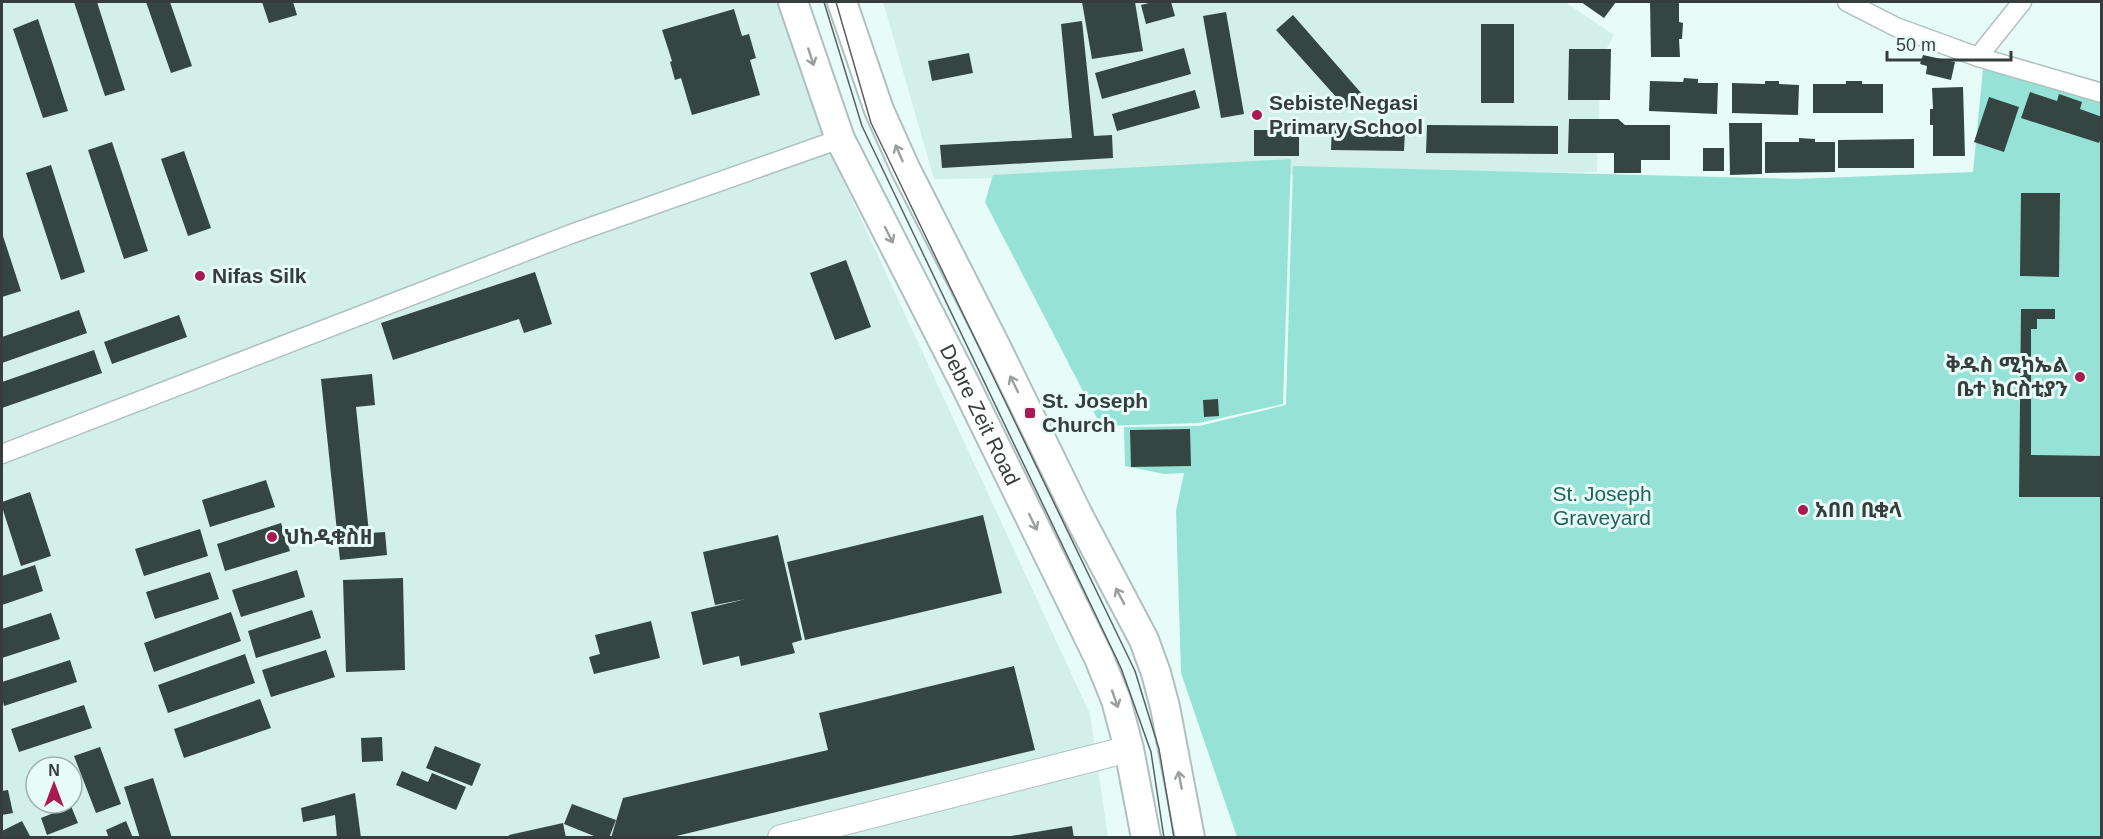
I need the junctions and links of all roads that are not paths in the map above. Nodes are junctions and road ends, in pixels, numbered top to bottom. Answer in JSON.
{"nodes":[{"id":1,"x":793,"y":2,"type":"edge"},
{"id":2,"x":842,"y":2,"type":"edge"},
{"id":3,"x":1847,"y":2,"type":"edge"},
{"id":4,"x":2022,"y":2,"type":"edge"},
{"id":5,"x":1978,"y":57,"type":"junction"},
{"id":6,"x":2102,"y":93,"type":"edge"},
{"id":7,"x":840,"y":139,"type":"junction"},
{"id":8,"x":2,"y":454,"type":"edge"},
{"id":9,"x":1129,"y":749,"type":"junction"},
{"id":10,"x":782,"y":837,"type":"edge"},
{"id":11,"x":1146,"y":837,"type":"edge"},
{"id":12,"x":1190,"y":837,"type":"edge"}],
"edges":[{"from":1,"to":7,"type":"main road","name":"Debre Zeit Road","one_way":true},
{"from":12,"to":2,"type":"main road","one_way":true},
{"from":3,"to":5,"type":"street"},
{"from":4,"to":5,"type":"street"},
{"from":5,"to":6,"type":"street"},
{"from":7,"to":8,"type":"street"},
{"from":7,"to":9,"type":"main road","name":"Debre Zeit Road","one_way":true},
{"from":9,"to":10,"type":"main road"},
{"from":9,"to":11,"type":"main road","name":"Debre Zeit Road"}]}
